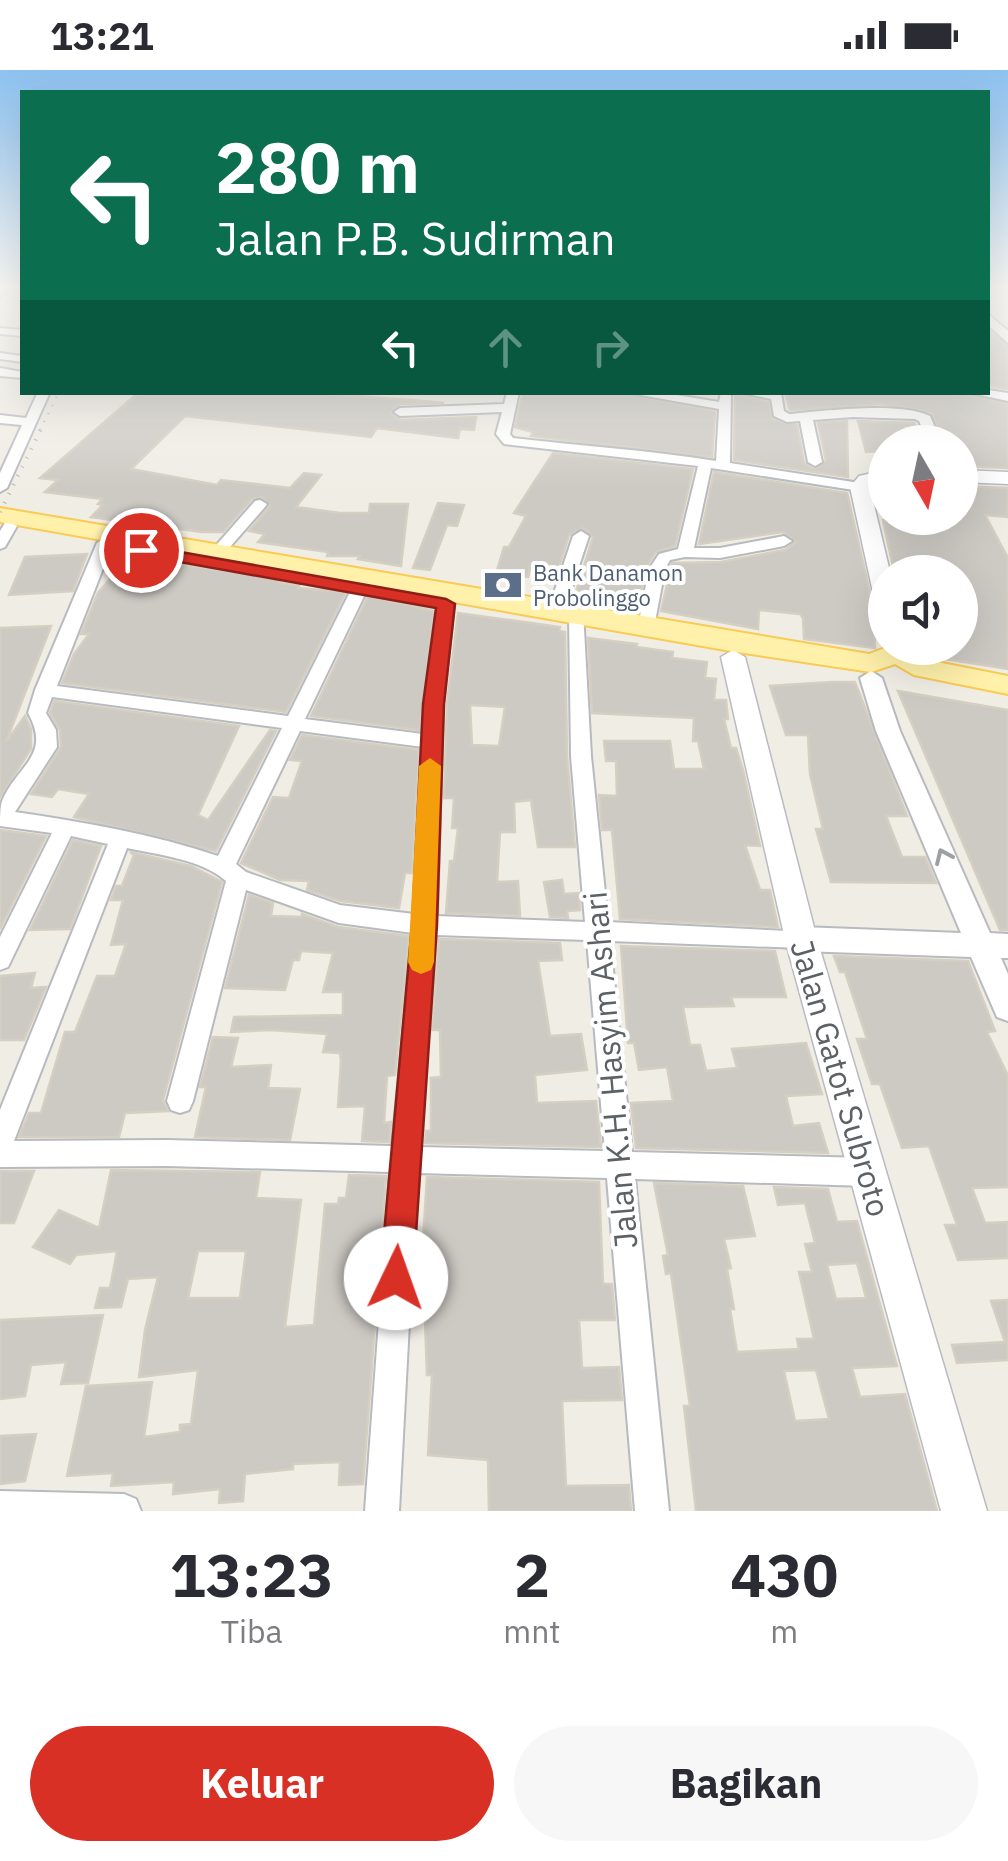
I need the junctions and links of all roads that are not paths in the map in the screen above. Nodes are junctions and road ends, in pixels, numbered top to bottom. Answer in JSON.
{"nodes":[{"id":1,"x":43,"y":395,"type":"edge"},
{"id":2,"x":511,"y":395,"type":"edge"},
{"id":3,"x":671,"y":395,"type":"edge"},
{"id":4,"x":768,"y":395,"type":"edge"},
{"id":5,"x":725,"y":399,"type":"edge"},
{"id":6,"x":509,"y":408,"type":"junction"},
{"id":7,"x":400,"y":412,"type":"dead end"},
{"id":8,"x":0,"y":419,"type":"edge"},
{"id":9,"x":806,"y":419,"type":"junction"},
{"id":10,"x":31,"y":422,"type":"junction"},
{"id":11,"x":927,"y":425,"type":"edge"},
{"id":12,"x":815,"y":462,"type":"dead end"},
{"id":13,"x":704,"y":464,"type":"junction"},
{"id":14,"x":723,"y":466,"type":"junction"},
{"id":15,"x":978,"y":477,"type":"edge"},
{"id":16,"x":1008,"y":478,"type":"edge"},
{"id":17,"x":868,"y":480,"type":"edge"},
{"id":18,"x":860,"y":486,"type":"junction"},
{"id":19,"x":0,"y":488,"type":"edge"},
{"id":20,"x":260,"y":504,"type":"dead end"},
{"id":21,"x":2,"y":527,"type":"edge"},
{"id":22,"x":581,"y":536,"type":"dead end"},
{"id":23,"x":784,"y":541,"type":"dead end"},
{"id":24,"x":105,"y":543,"type":"junction"},
{"id":25,"x":685,"y":552,"type":"junction"},
{"id":26,"x":216,"y":553,"type":"junction"},
{"id":27,"x":876,"y":555,"type":"edge"},
{"id":28,"x":359,"y":590,"type":"junction"},
{"id":29,"x":446,"y":604,"type":"junction"},
{"id":30,"x":569,"y":618,"type":"junction"},
{"id":31,"x":646,"y":626,"type":"junction"},
{"id":32,"x":732,"y":650,"type":"junction"},
{"id":33,"x":868,"y":663,"type":"edge"},
{"id":34,"x":918,"y":665,"type":"edge"},
{"id":35,"x":871,"y":678,"type":"junction"},
{"id":36,"x":1008,"y":685,"type":"edge"},
{"id":37,"x":44,"y":690,"type":"junction"},
{"id":38,"x":1008,"y":702,"type":"edge"},
{"id":39,"x":291,"y":724,"type":"junction"},
{"id":40,"x":431,"y":742,"type":"junction"},
{"id":41,"x":0,"y":818,"type":"edge"},
{"id":42,"x":65,"y":827,"type":"junction"},
{"id":43,"x":120,"y":840,"type":"junction"},
{"id":44,"x":231,"y":872,"type":"junction"},
{"id":45,"x":424,"y":925,"type":"junction"},
{"id":46,"x":598,"y":932,"type":"junction"},
{"id":47,"x":801,"y":939,"type":"junction"},
{"id":48,"x":995,"y":945,"type":"edge"},
{"id":49,"x":0,"y":960,"type":"edge"},
{"id":50,"x":1008,"y":1008,"type":"edge"},
{"id":51,"x":180,"y":1101,"type":"dead end"},
{"id":52,"x":0,"y":1143,"type":"edge"},
{"id":53,"x":0,"y":1154,"type":"edge"},
{"id":54,"x":404,"y":1162,"type":"junction"},
{"id":55,"x":619,"y":1166,"type":"junction"},
{"id":56,"x":867,"y":1172,"type":"junction"},
{"id":57,"x":0,"y":1508,"type":"edge"},
{"id":58,"x":124,"y":1511,"type":"edge"},
{"id":59,"x":382,"y":1511,"type":"edge"},
{"id":60,"x":652,"y":1511,"type":"edge"},
{"id":61,"x":964,"y":1511,"type":"edge"}],
"edges":[{"from":1,"to":10,"type":"street"},
{"from":2,"to":6,"type":"street"},
{"from":3,"to":5,"type":"street"},
{"from":4,"to":9,"type":"street"},
{"from":5,"to":14,"type":"street"},
{"from":6,"to":7,"type":"street"},
{"from":6,"to":13,"type":"street"},
{"from":8,"to":10,"type":"street"},
{"from":9,"to":11,"type":"street"},
{"from":9,"to":12,"type":"street"},
{"from":10,"to":19,"type":"street"},
{"from":13,"to":14,"type":"street"},
{"from":13,"to":25,"type":"street"},
{"from":14,"to":18,"type":"street"},
{"from":15,"to":16,"type":"main road"},
{"from":17,"to":18,"type":"main road"},
{"from":18,"to":27,"type":"main road"},
{"from":20,"to":26,"type":"street"},
{"from":21,"to":24,"type":"main road"},
{"from":21,"to":26,"type":"main road"},
{"from":22,"to":30,"type":"street"},
{"from":23,"to":25,"type":"street"},
{"from":24,"to":28,"type":"main road"},
{"from":24,"to":37,"type":"street"},
{"from":25,"to":31,"type":"street"},
{"from":26,"to":30,"type":"main road"},
{"from":28,"to":29,"type":"main road"},
{"from":28,"to":39,"type":"street"},
{"from":29,"to":30,"type":"main road"},
{"from":29,"to":40,"type":"street"},
{"from":30,"to":31,"type":"main road"},
{"from":30,"to":32,"type":"main road"},
{"from":30,"to":46,"type":"street","name":"Jalan K.H. Hasyim Ashari"},
{"from":31,"to":32,"type":"main road"},
{"from":32,"to":33,"type":"main road"},
{"from":32,"to":35,"type":"main road"},
{"from":32,"to":47,"type":"main road","name":"Jalan Gatot Subroto"},
{"from":34,"to":36,"type":"main road"},
{"from":35,"to":38,"type":"main road"},
{"from":48,"to":35,"type":"street","one_way":true},
{"from":37,"to":39,"type":"street"},
{"from":37,"to":41,"type":"street"},
{"from":39,"to":40,"type":"street"},
{"from":39,"to":44,"type":"street"},
{"from":40,"to":45,"type":"street"},
{"from":41,"to":42,"type":"street"},
{"from":42,"to":43,"type":"street"},
{"from":42,"to":49,"type":"street"},
{"from":43,"to":44,"type":"street"},
{"from":43,"to":52,"type":"street"},
{"from":44,"to":45,"type":"street"},
{"from":44,"to":51,"type":"street"},
{"from":45,"to":46,"type":"street"},
{"from":45,"to":54,"type":"street"},
{"from":46,"to":47,"type":"street"},
{"from":46,"to":55,"type":"street","name":"Jalan K.H. Hasyim Ashari"},
{"from":47,"to":48,"type":"street"},
{"from":47,"to":56,"type":"main road","name":"Jalan Gatot Subroto"},
{"from":48,"to":50,"type":"street"},
{"from":53,"to":54,"type":"street"},
{"from":54,"to":55,"type":"street"},
{"from":54,"to":59,"type":"street"},
{"from":55,"to":56,"type":"street"},
{"from":55,"to":60,"type":"street","name":"Jalan K.H. Hasyim Ashari"},
{"from":56,"to":61,"type":"main road","name":"Jalan Gatot Subroto"},
{"from":57,"to":58,"type":"street"}]}
